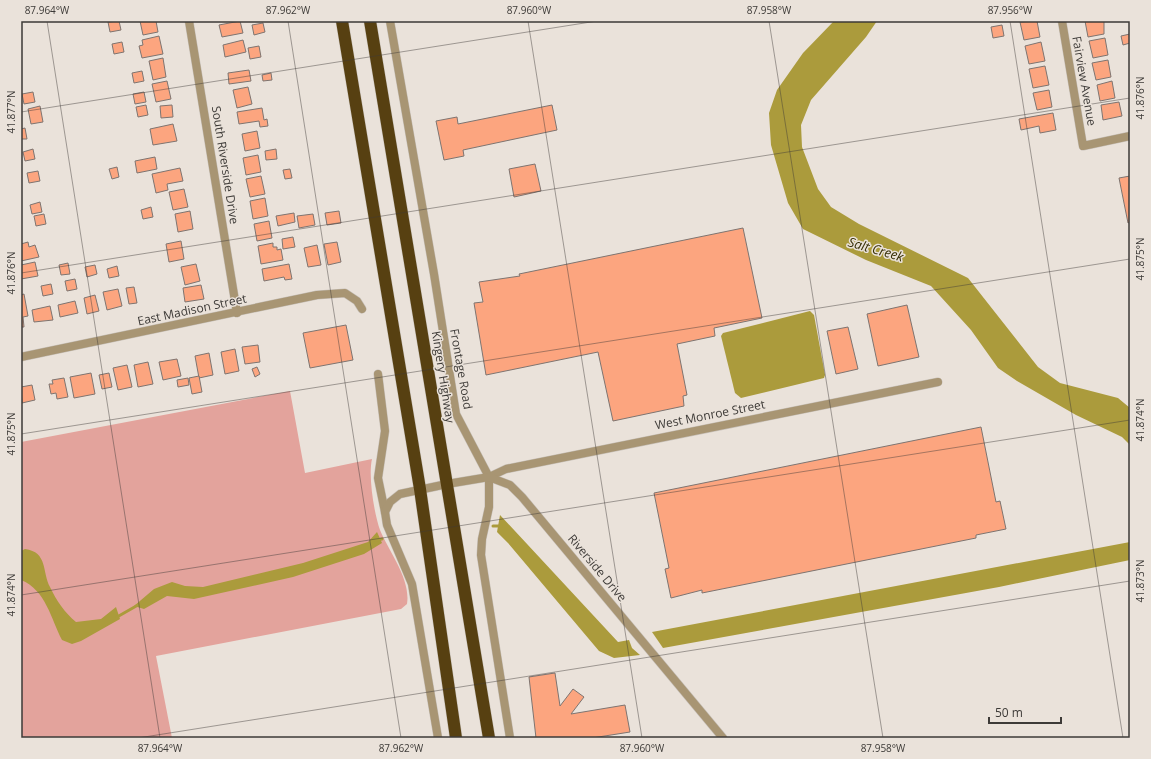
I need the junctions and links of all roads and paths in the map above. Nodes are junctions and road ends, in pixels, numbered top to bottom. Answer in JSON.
{"nodes":[{"id":1,"x":189,"y":21,"type":"edge"},
{"id":2,"x":342,"y":21,"type":"edge"},
{"id":3,"x":370,"y":21,"type":"edge"},
{"id":4,"x":390,"y":21,"type":"edge"},
{"id":5,"x":1062,"y":21,"type":"edge"},
{"id":6,"x":1130,"y":136,"type":"edge"},
{"id":7,"x":362,"y":309,"type":"dead end"},
{"id":8,"x":237,"y":313,"type":"junction"},
{"id":9,"x":21,"y":357,"type":"edge"},
{"id":10,"x":378,"y":374,"type":"dead end"},
{"id":11,"x":938,"y":382,"type":"dead end"},
{"id":12,"x":489,"y":477,"type":"junction"},
{"id":13,"x":447,"y":484,"type":"junction"},
{"id":14,"x":420,"y":489,"type":"junction"},
{"id":15,"x":385,"y":512,"type":"junction"},
{"id":16,"x":438,"y":738,"type":"edge"},
{"id":17,"x":456,"y":738,"type":"edge"},
{"id":18,"x":489,"y":738,"type":"edge"},
{"id":19,"x":510,"y":738,"type":"edge"},
{"id":20,"x":723,"y":738,"type":"edge"}],
"edges":[{"from":1,"to":8,"type":"street","name":"South Riverside Drive"},
{"from":2,"to":14,"type":"highway"},
{"from":3,"to":13,"type":"highway","name":"Kingery Highway"},
{"from":4,"to":12,"type":"street","name":"Frontage Road"},
{"from":5,"to":6,"type":"street","name":"Fairview Avenue"},
{"from":7,"to":8,"type":"street","name":"East Madison Street"},
{"from":8,"to":9,"type":"street","name":"East Madison Street"},
{"from":10,"to":15,"type":"street"},
{"from":11,"to":12,"type":"street","name":"West Monroe Street"},
{"from":12,"to":13,"type":"street"},
{"from":12,"to":19,"type":"street","name":"Frontage Road"},
{"from":12,"to":20,"type":"street","name":"Riverside Drive"},
{"from":13,"to":14,"type":"street"},
{"from":13,"to":18,"type":"highway","name":"Kingery Highway"},
{"from":14,"to":15,"type":"street"},
{"from":14,"to":17,"type":"highway"},
{"from":15,"to":16,"type":"street"}]}
